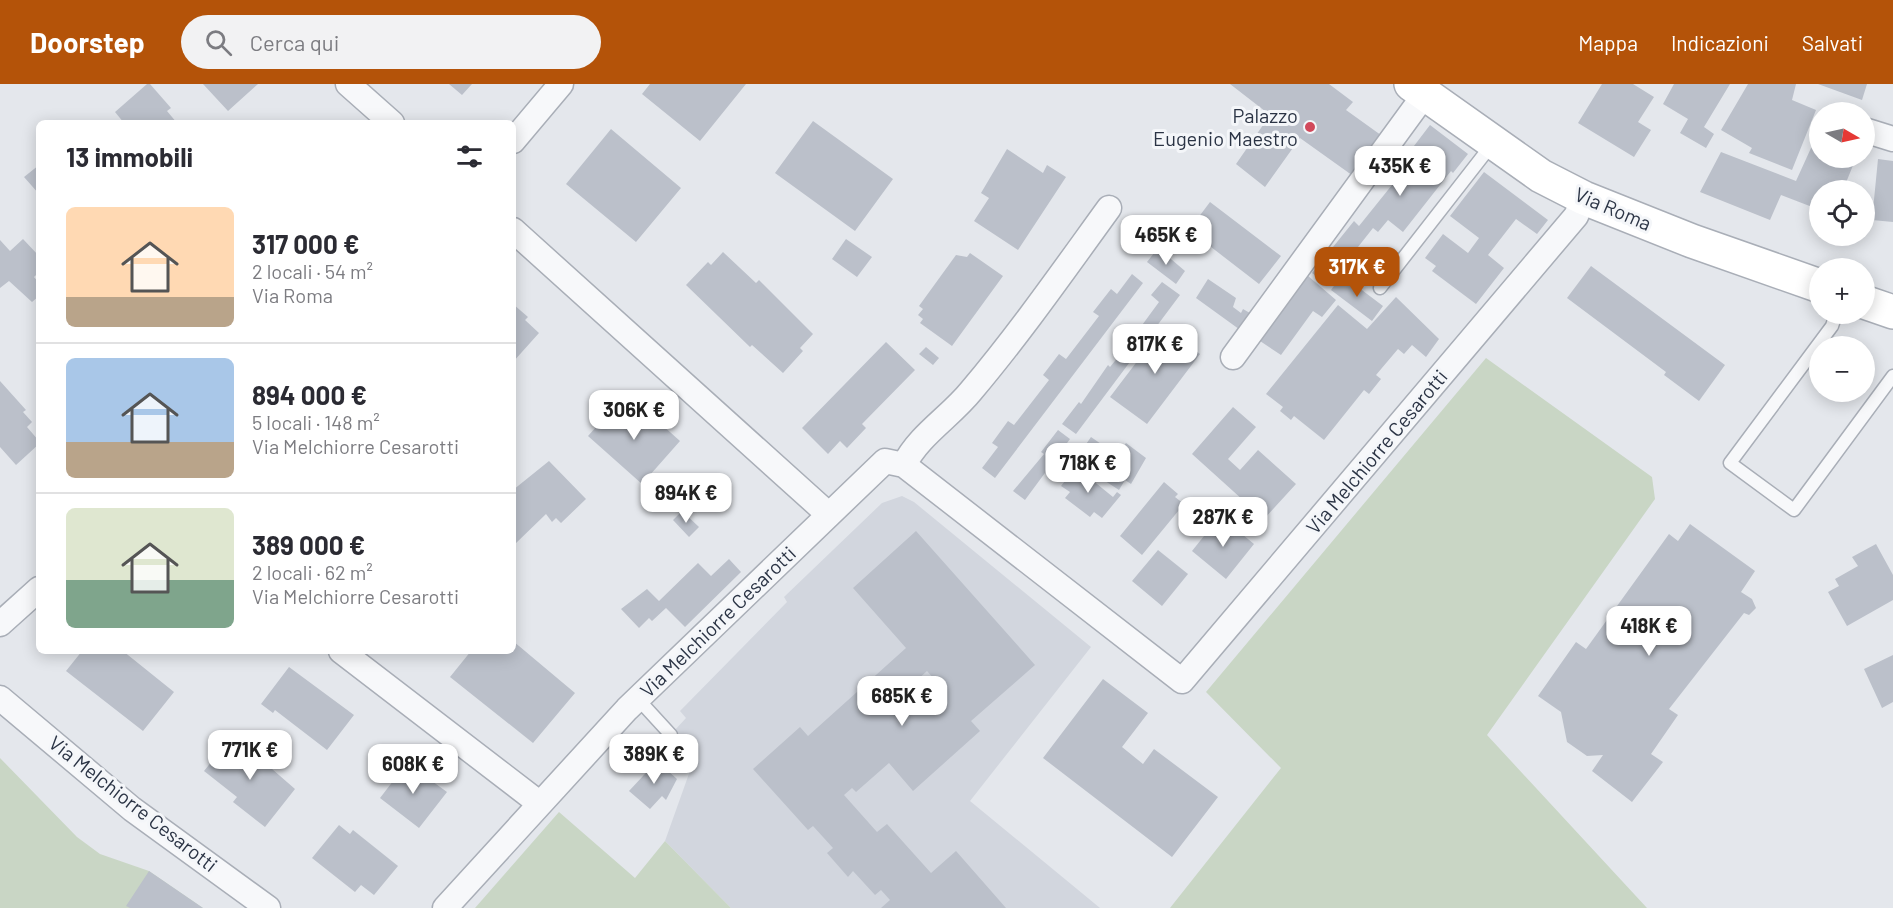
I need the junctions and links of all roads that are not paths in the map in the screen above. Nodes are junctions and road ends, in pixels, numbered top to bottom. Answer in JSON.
{"nodes":[{"id":1,"x":348,"y":84,"type":"edge"},
{"id":2,"x":561,"y":84,"type":"edge"},
{"id":3,"x":1418,"y":89,"type":"edge"},
{"id":4,"x":389,"y":120,"type":"edge"},
{"id":5,"x":1875,"y":133,"type":"edge"},
{"id":6,"x":516,"y":137,"type":"edge"},
{"id":7,"x":1893,"y":139,"type":"edge"},
{"id":8,"x":1492,"y":144,"type":"junction"},
{"id":9,"x":1584,"y":198,"type":"junction"},
{"id":10,"x":1109,"y":208,"type":"dead end"},
{"id":11,"x":516,"y":233,"type":"edge"},
{"id":12,"x":1809,"y":282,"type":"edge"},
{"id":13,"x":1380,"y":288,"type":"dead end"},
{"id":14,"x":1875,"y":306,"type":"edge"},
{"id":15,"x":1893,"y":312,"type":"edge"},
{"id":16,"x":1833,"y":324,"type":"edge"},
{"id":17,"x":1233,"y":357,"type":"dead end"},
{"id":18,"x":1893,"y":376,"type":"edge"},
{"id":19,"x":904,"y":465,"type":"junction"},
{"id":20,"x":828,"y":514,"type":"junction"},
{"id":21,"x":36,"y":592,"type":"edge"},
{"id":22,"x":0,"y":624,"type":"edge"},
{"id":23,"x":345,"y":654,"type":"edge"},
{"id":24,"x":0,"y":698,"type":"edge"},
{"id":25,"x":638,"y":699,"type":"junction"},
{"id":26,"x":671,"y":735,"type":"dead end"},
{"id":27,"x":539,"y":803,"type":"junction"},
{"id":28,"x":268,"y":908,"type":"edge"},
{"id":29,"x":445,"y":908,"type":"edge"}],
"edges":[{"from":1,"to":4,"type":"street"},
{"from":2,"to":6,"type":"street"},
{"from":3,"to":8,"type":"street","name":"Via Roma"},
{"from":3,"to":17,"type":"street","name":"Via Roma"},
{"from":5,"to":7,"type":"street"},
{"from":8,"to":9,"type":"street","name":"Via Roma"},
{"from":8,"to":13,"type":"lane"},
{"from":9,"to":12,"type":"street","name":"Via Roma"},
{"from":9,"to":19,"type":"street","name":"Via Melchiorre Cesarotti"},
{"from":10,"to":19,"type":"street"},
{"from":11,"to":20,"type":"street"},
{"from":14,"to":15,"type":"street"},
{"from":16,"to":18,"type":"lane"},
{"from":19,"to":20,"type":"street","name":"Via Melchiorre Cesarotti"},
{"from":20,"to":25,"type":"street","name":"Via Melchiorre Cesarotti"},
{"from":21,"to":22,"type":"street"},
{"from":23,"to":27,"type":"street"},
{"from":24,"to":28,"type":"street","name":"Via Melchiorre Cesarotti"},
{"from":25,"to":26,"type":"lane"},
{"from":25,"to":27,"type":"street","name":"Via Melchiorre Cesarotti"},
{"from":27,"to":29,"type":"street","name":"Via Melchiorre Cesarotti"}]}
